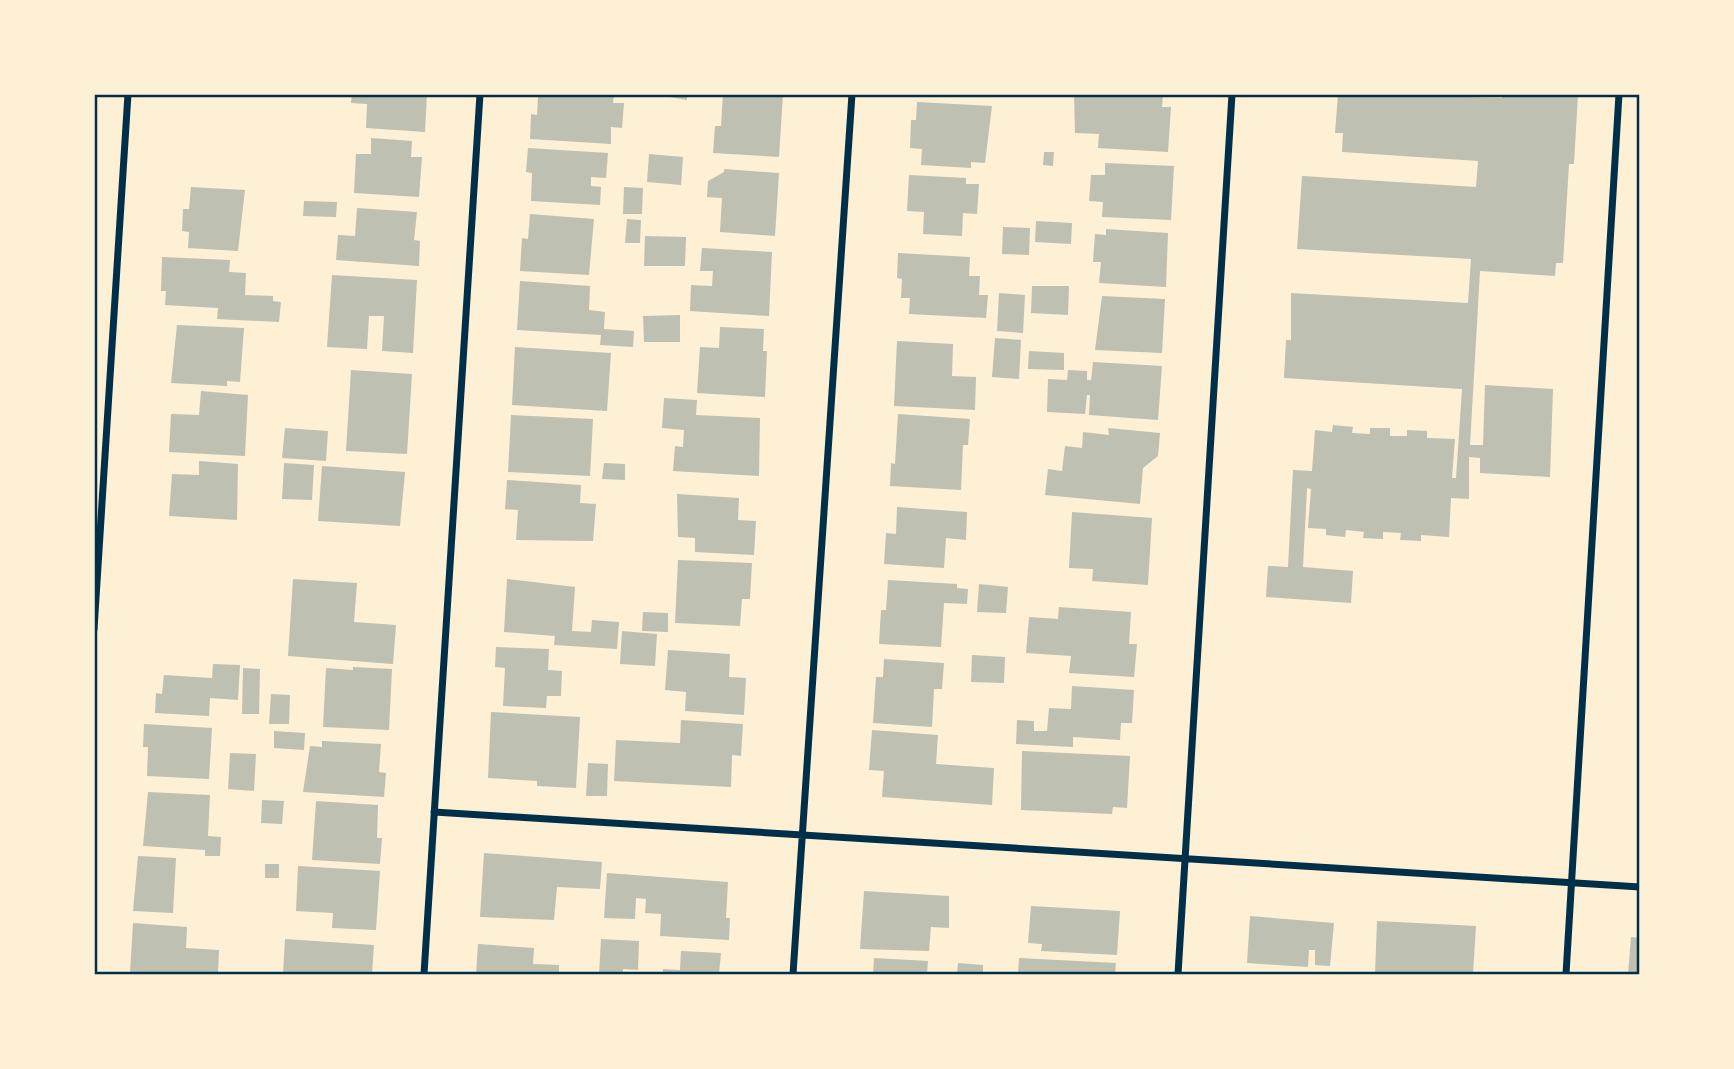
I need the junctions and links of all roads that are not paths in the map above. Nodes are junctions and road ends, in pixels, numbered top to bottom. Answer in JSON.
{"nodes":[{"id":1,"x":128,"y":94,"type":"edge"},
{"id":2,"x":480,"y":94,"type":"edge"},
{"id":3,"x":852,"y":94,"type":"edge"},
{"id":4,"x":1232,"y":94,"type":"edge"},
{"id":5,"x":1619,"y":94,"type":"edge"},
{"id":6,"x":94,"y":629,"type":"edge"},
{"id":7,"x":434,"y":812,"type":"junction"},
{"id":8,"x":804,"y":834,"type":"junction"},
{"id":9,"x":1185,"y":859,"type":"junction"},
{"id":10,"x":1571,"y":883,"type":"junction"},
{"id":11,"x":1640,"y":887,"type":"edge"},
{"id":12,"x":424,"y":975,"type":"edge"},
{"id":13,"x":793,"y":975,"type":"edge"},
{"id":14,"x":1178,"y":975,"type":"edge"},
{"id":15,"x":1566,"y":975,"type":"edge"}],
"edges":[{"from":1,"to":6,"type":"street"},
{"from":2,"to":7,"type":"street"},
{"from":3,"to":8,"type":"street"},
{"from":4,"to":9,"type":"street"},
{"from":5,"to":10,"type":"street"},
{"from":7,"to":8,"type":"street"},
{"from":7,"to":12,"type":"street"},
{"from":8,"to":9,"type":"street"},
{"from":8,"to":13,"type":"street"},
{"from":9,"to":10,"type":"street"},
{"from":9,"to":14,"type":"street"},
{"from":10,"to":11,"type":"street"},
{"from":10,"to":15,"type":"street"}]}
